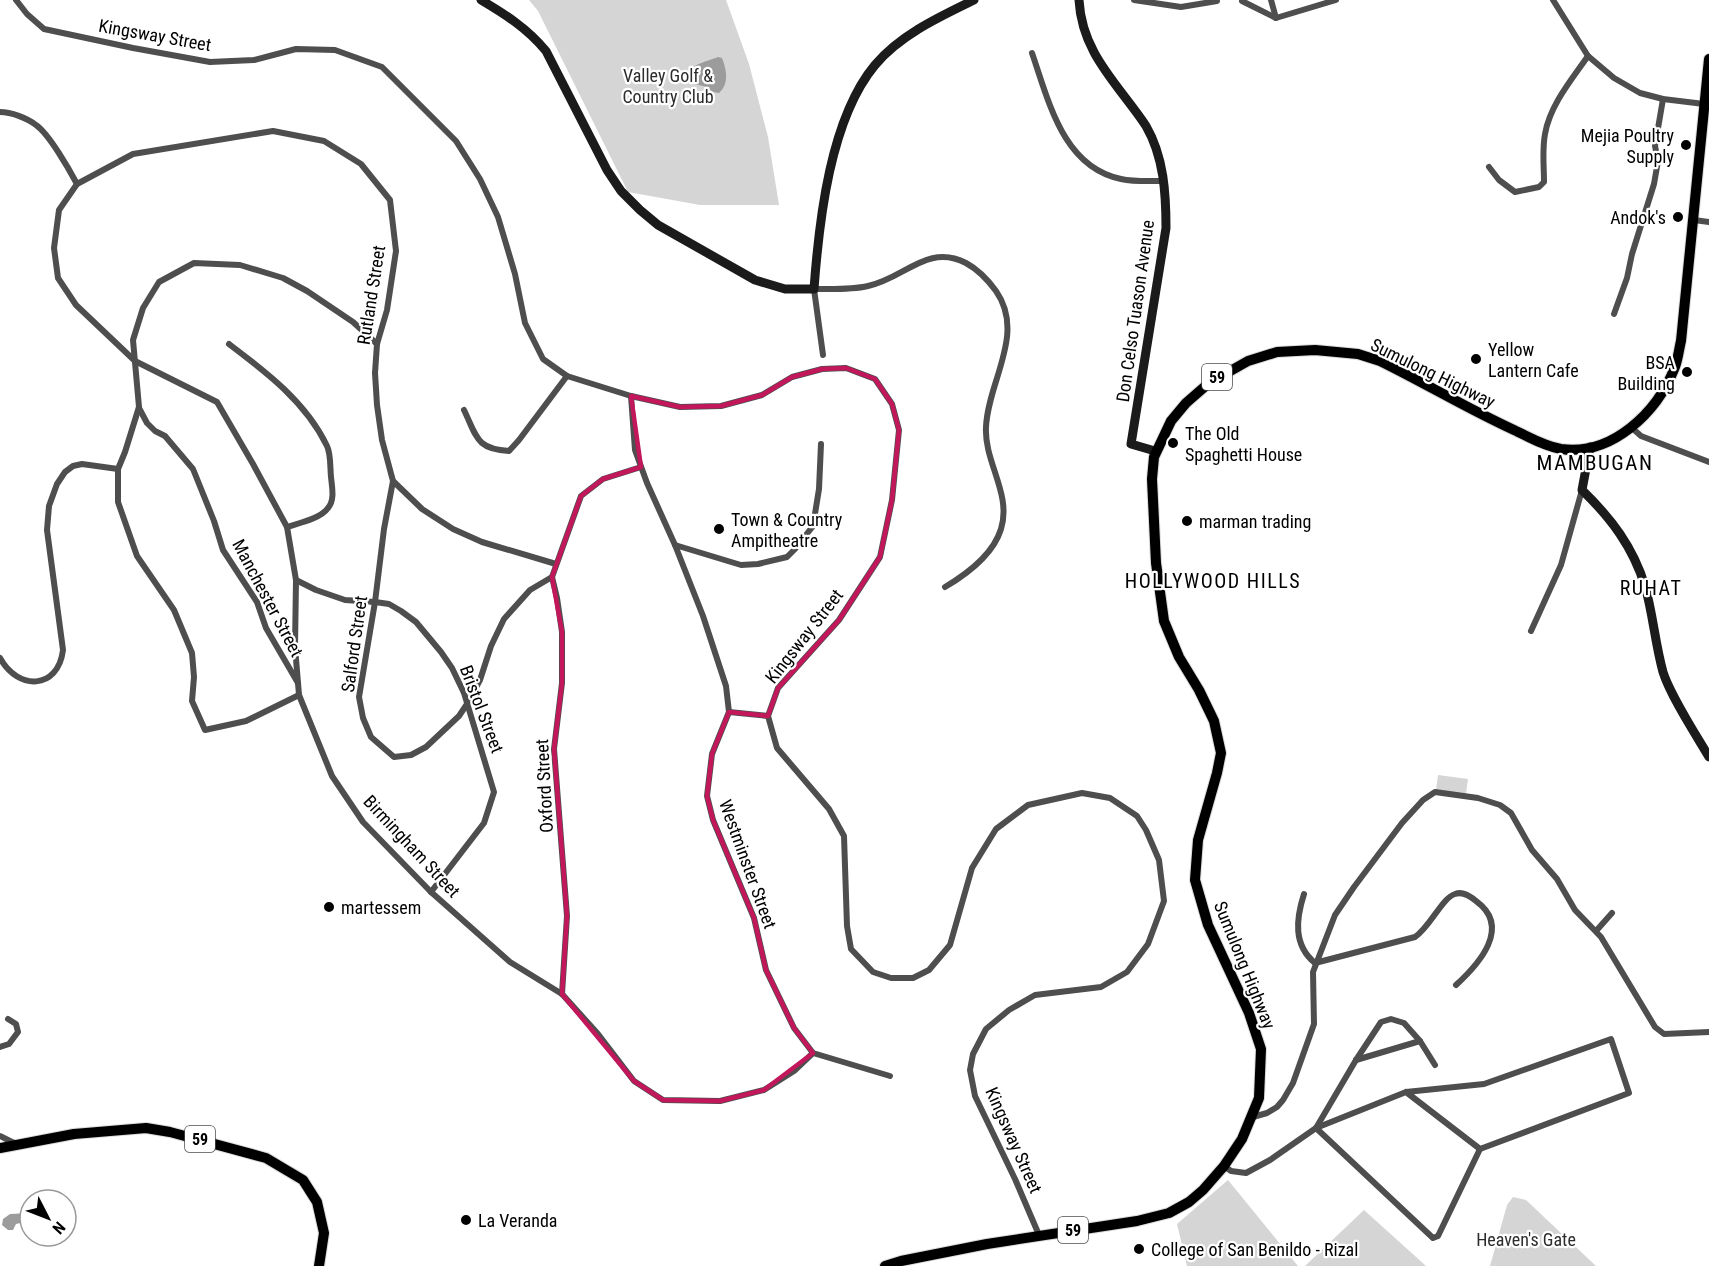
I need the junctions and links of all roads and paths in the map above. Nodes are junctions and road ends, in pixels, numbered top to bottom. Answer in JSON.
{"nodes":[{"id":1,"x":16,"y":0,"type":"edge"},
{"id":2,"x":481,"y":0,"type":"edge"},
{"id":3,"x":974,"y":0,"type":"edge"},
{"id":4,"x":1079,"y":0,"type":"edge"},
{"id":5,"x":1134,"y":0,"type":"edge"},
{"id":6,"x":1270,"y":0,"type":"edge"},
{"id":7,"x":1336,"y":0,"type":"edge"},
{"id":8,"x":1553,"y":0,"type":"edge"},
{"id":9,"x":1217,"y":1,"type":"edge"},
{"id":10,"x":1242,"y":1,"type":"edge"},
{"id":11,"x":1276,"y":18,"type":"junction"},
{"id":12,"x":1032,"y":53,"type":"dead end"},
{"id":13,"x":1588,"y":56,"type":"junction"},
{"id":14,"x":1709,"y":59,"type":"edge"},
{"id":15,"x":1663,"y":99,"type":"junction"},
{"id":16,"x":1704,"y":104,"type":"junction"},
{"id":17,"x":0,"y":112,"type":"edge"},
{"id":18,"x":1705,"y":145,"type":"edge"},
{"id":19,"x":1489,"y":167,"type":"dead end"},
{"id":20,"x":1163,"y":181,"type":"junction"},
{"id":21,"x":77,"y":184,"type":"junction"},
{"id":22,"x":1694,"y":220,"type":"junction"},
{"id":23,"x":1709,"y":222,"type":"edge"},
{"id":24,"x":814,"y":289,"type":"junction"},
{"id":25,"x":1614,"y":315,"type":"dead end"},
{"id":26,"x":229,"y":344,"type":"dead end"},
{"id":27,"x":377,"y":344,"type":"junction"},
{"id":28,"x":823,"y":355,"type":"dead end"},
{"id":29,"x":135,"y":361,"type":"junction"},
{"id":30,"x":567,"y":376,"type":"junction"},
{"id":31,"x":631,"y":396,"type":"junction"},
{"id":32,"x":139,"y":407,"type":"junction"},
{"id":33,"x":464,"y":410,"type":"dead end"},
{"id":34,"x":1632,"y":428,"type":"junction"},
{"id":35,"x":822,"y":444,"type":"dead end"},
{"id":36,"x":1590,"y":447,"type":"junction"},
{"id":37,"x":1155,"y":451,"type":"junction"},
{"id":38,"x":1709,"y":462,"type":"edge"},
{"id":39,"x":641,"y":467,"type":"junction"},
{"id":40,"x":118,"y":469,"type":"junction"},
{"id":41,"x":393,"y":481,"type":"junction"},
{"id":42,"x":1582,"y":490,"type":"junction"},
{"id":43,"x":287,"y":527,"type":"junction"},
{"id":44,"x":675,"y":544,"type":"junction"},
{"id":45,"x":556,"y":564,"type":"junction"},
{"id":46,"x":552,"y":577,"type":"junction"},
{"id":47,"x":296,"y":580,"type":"junction"},
{"id":48,"x":945,"y":587,"type":"dead end"},
{"id":49,"x":375,"y":602,"type":"junction"},
{"id":50,"x":1531,"y":631,"type":"dead end"},
{"id":51,"x":0,"y":658,"type":"edge"},
{"id":52,"x":298,"y":684,"type":"junction"},
{"id":53,"x":299,"y":695,"type":"junction"},
{"id":54,"x":467,"y":705,"type":"junction"},
{"id":55,"x":729,"y":712,"type":"junction"},
{"id":56,"x":768,"y":716,"type":"junction"},
{"id":57,"x":1709,"y":757,"type":"edge"},
{"id":58,"x":432,"y":892,"type":"junction"},
{"id":59,"x":1304,"y":894,"type":"dead end"},
{"id":60,"x":1612,"y":913,"type":"dead end"},
{"id":61,"x":1596,"y":931,"type":"junction"},
{"id":62,"x":1315,"y":963,"type":"junction"},
{"id":63,"x":1456,"y":985,"type":"dead end"},
{"id":64,"x":562,"y":994,"type":"junction"},
{"id":65,"x":8,"y":1019,"type":"dead end"},
{"id":66,"x":1709,"y":1032,"type":"edge"},
{"id":67,"x":1420,"y":1041,"type":"junction"},
{"id":68,"x":0,"y":1047,"type":"edge"},
{"id":69,"x":813,"y":1053,"type":"junction"},
{"id":70,"x":1356,"y":1060,"type":"junction"},
{"id":71,"x":1435,"y":1065,"type":"dead end"},
{"id":72,"x":890,"y":1076,"type":"dead end"},
{"id":73,"x":1406,"y":1092,"type":"junction"},
{"id":74,"x":1253,"y":1117,"type":"junction"},
{"id":75,"x":1316,"y":1128,"type":"junction"},
{"id":76,"x":0,"y":1136,"type":"edge"},
{"id":77,"x":16,"y":1144,"type":"junction"},
{"id":78,"x":0,"y":1148,"type":"edge"},
{"id":79,"x":1480,"y":1149,"type":"junction"},
{"id":80,"x":1224,"y":1166,"type":"junction"},
{"id":81,"x":1039,"y":1235,"type":"junction"},
{"id":82,"x":319,"y":1266,"type":"edge"},
{"id":83,"x":885,"y":1266,"type":"edge"}],
"edges":[{"from":1,"to":30,"type":"street","name":"Kingsway Street"},
{"from":2,"to":24,"type":"street"},
{"from":3,"to":24,"type":"street"},
{"from":4,"to":20,"type":"street","name":"Don Celso Tuason Avenue"},
{"from":5,"to":9,"type":"street"},
{"from":6,"to":11,"type":"street"},
{"from":7,"to":11,"type":"street"},
{"from":8,"to":13,"type":"street"},
{"from":10,"to":11,"type":"street"},
{"from":12,"to":20,"type":"street"},
{"from":13,"to":15,"type":"street"},
{"from":13,"to":19,"type":"street"},
{"from":14,"to":16,"type":"main road","name":"Sumulong Highway","number":"59"},
{"from":15,"to":16,"type":"street"},
{"from":15,"to":25,"type":"street"},
{"from":16,"to":18,"type":"main road","name":"Sumulong Highway","number":"59"},
{"from":17,"to":21,"type":"street"},
{"from":18,"to":22,"type":"main road","name":"Sumulong Highway","number":"59"},
{"from":20,"to":37,"type":"street","name":"Don Celso Tuason Avenue"},
{"from":21,"to":27,"type":"street","name":"Rutland Street"},
{"from":21,"to":29,"type":"street","name":"Birmingham Street"},
{"from":22,"to":23,"type":"street"},
{"from":22,"to":34,"type":"main road","name":"Sumulong Highway","number":"59"},
{"from":24,"to":28,"type":"street"},
{"from":24,"to":48,"type":"street"},
{"from":26,"to":43,"type":"street"},
{"from":27,"to":29,"type":"street"},
{"from":27,"to":41,"type":"street","name":"Rutland Street"},
{"from":29,"to":32,"type":"street"},
{"from":29,"to":43,"type":"street","name":"Birmingham Street"},
{"from":30,"to":31,"type":"street","name":"Kingsway Street"},
{"from":30,"to":33,"type":"street"},
{"from":31,"to":39,"type":"street"},
{"from":31,"to":56,"type":"street","name":"Kingsway Street"},
{"from":32,"to":40,"type":"street"},
{"from":32,"to":52,"type":"street","name":"Manchester Street"},
{"from":34,"to":36,"type":"main road","name":"Sumulong Highway","number":"59"},
{"from":34,"to":38,"type":"street"},
{"from":35,"to":44,"type":"street"},
{"from":36,"to":37,"type":"main road","name":"Sumulong Highway","number":"59"},
{"from":36,"to":42,"type":"street"},
{"from":37,"to":74,"type":"main road","name":"Sumulong Highway","number":"59"},
{"from":39,"to":44,"type":"street"},
{"from":39,"to":45,"type":"street"},
{"from":40,"to":51,"type":"street"},
{"from":40,"to":53,"type":"street"},
{"from":41,"to":45,"type":"street"},
{"from":41,"to":49,"type":"street","name":"Salford Street"},
{"from":42,"to":50,"type":"street"},
{"from":42,"to":57,"type":"street"},
{"from":43,"to":47,"type":"street","name":"Birmingham Street"},
{"from":44,"to":55,"type":"street"},
{"from":45,"to":46,"type":"street"},
{"from":46,"to":54,"type":"street","name":"Salford Street"},
{"from":46,"to":64,"type":"street","name":"Oxford Street"},
{"from":47,"to":49,"type":"street","name":"Bristol Street"},
{"from":47,"to":52,"type":"street","name":"Birmingham Street"},
{"from":49,"to":54,"type":"street","name":"Bristol Street"},
{"from":49,"to":54,"type":"street","name":"Salford Street"},
{"from":52,"to":53,"type":"street","name":"Birmingham Street"},
{"from":53,"to":58,"type":"street","name":"Birmingham Street"},
{"from":54,"to":58,"type":"street","name":"Bristol Street"},
{"from":55,"to":56,"type":"street"},
{"from":55,"to":69,"type":"street","name":"Westminster Street"},
{"from":56,"to":81,"type":"street","name":"Kingsway Street"},
{"from":58,"to":64,"type":"street","name":"Birmingham Street"},
{"from":59,"to":62,"type":"street"},
{"from":60,"to":61,"type":"street"},
{"from":61,"to":62,"type":"street"},
{"from":61,"to":66,"type":"street"},
{"from":62,"to":63,"type":"street"},
{"from":62,"to":74,"type":"street"},
{"from":64,"to":69,"type":"street","name":"Birmingham Street"},
{"from":65,"to":68,"type":"street"},
{"from":67,"to":70,"type":"street"},
{"from":67,"to":70,"type":"street"},
{"from":67,"to":71,"type":"street"},
{"from":69,"to":72,"type":"street"},
{"from":70,"to":75,"type":"street"},
{"from":73,"to":75,"type":"street"},
{"from":73,"to":79,"type":"street"},
{"from":73,"to":79,"type":"street"},
{"from":74,"to":80,"type":"main road","name":"Sumulong Highway","number":"59"},
{"from":75,"to":79,"type":"street"},
{"from":75,"to":80,"type":"street"},
{"from":76,"to":77,"type":"street"},
{"from":77,"to":78,"type":"main road","number":"59"},
{"from":77,"to":82,"type":"main road","number":"59"},
{"from":80,"to":81,"type":"main road","name":"Sumulong Highway","number":"59"},
{"from":81,"to":83,"type":"main road","name":"Sumulong Highway","number":"59"}]}
